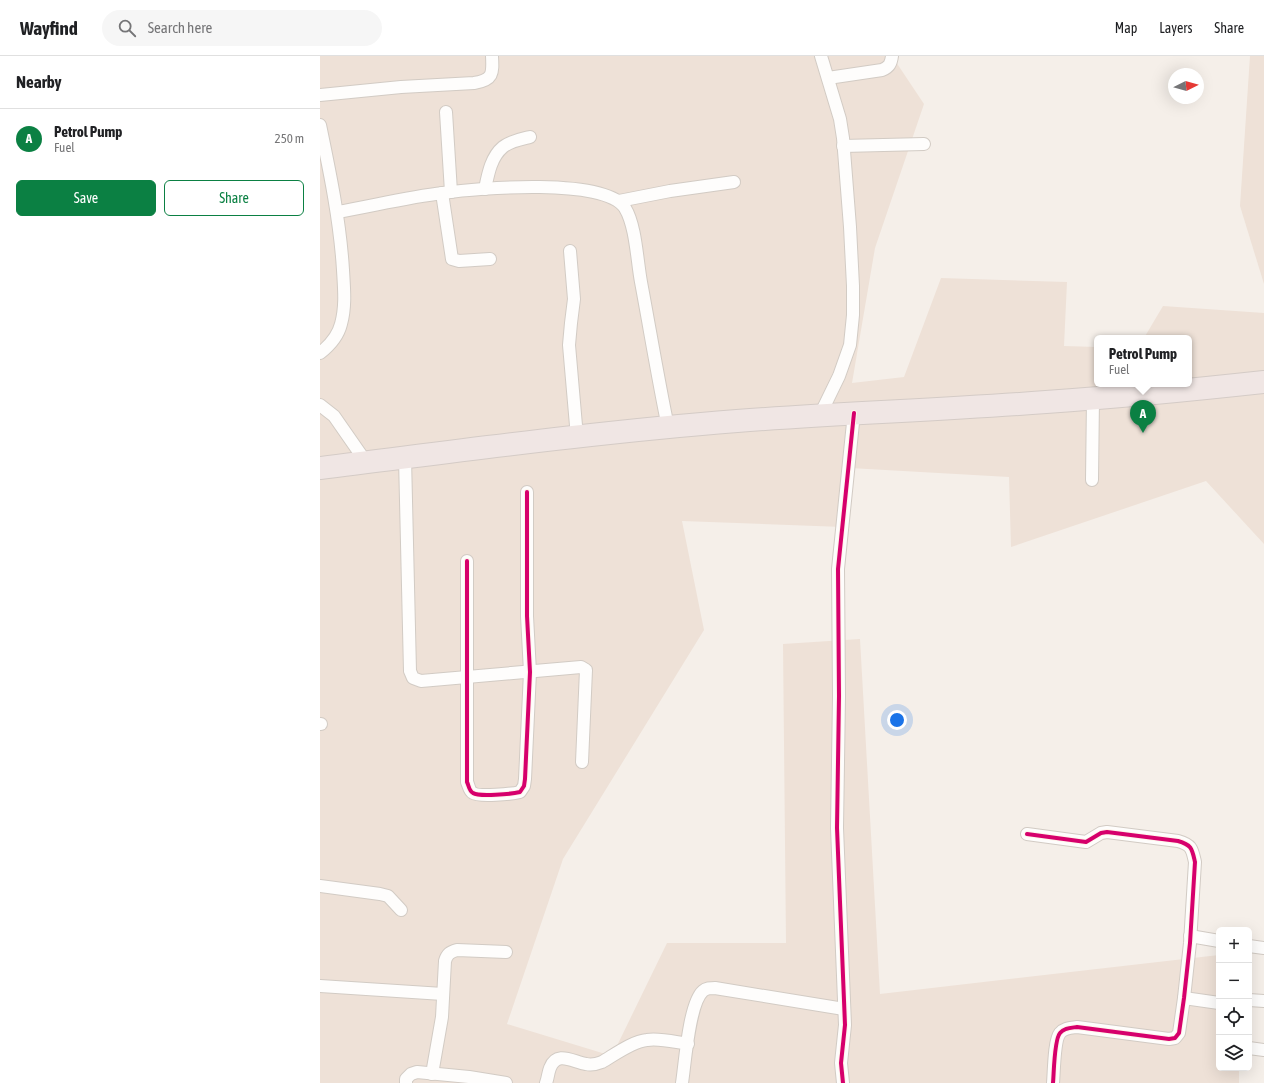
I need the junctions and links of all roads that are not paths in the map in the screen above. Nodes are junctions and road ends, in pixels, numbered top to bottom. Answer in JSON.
{"nodes":[{"id":1,"x":492,"y":56,"type":"edge"},
{"id":2,"x":821,"y":56,"type":"edge"},
{"id":3,"x":892,"y":56,"type":"edge"},
{"id":4,"x":828,"y":78,"type":"junction"},
{"id":5,"x":320,"y":95,"type":"edge"},
{"id":6,"x":446,"y":112,"type":"dead end"},
{"id":7,"x":320,"y":125,"type":"edge"},
{"id":8,"x":530,"y":137,"type":"dead end"},
{"id":9,"x":924,"y":144,"type":"dead end"},
{"id":10,"x":843,"y":146,"type":"junction"},
{"id":11,"x":734,"y":182,"type":"dead end"},
{"id":12,"x":485,"y":189,"type":"junction"},
{"id":13,"x":447,"y":192,"type":"junction"},
{"id":14,"x":619,"y":201,"type":"junction"},
{"id":15,"x":336,"y":212,"type":"junction"},
{"id":16,"x":570,"y":251,"type":"dead end"},
{"id":17,"x":490,"y":259,"type":"dead end"},
{"id":18,"x":320,"y":353,"type":"edge"},
{"id":19,"x":1264,"y":382,"type":"edge"},
{"id":20,"x":1093,"y":398,"type":"junction"},
{"id":21,"x":320,"y":405,"type":"edge"},
{"id":22,"x":854,"y":413,"type":"junction"},
{"id":23,"x":820,"y":415,"type":"junction"},
{"id":24,"x":668,"y":427,"type":"junction"},
{"id":25,"x":577,"y":437,"type":"junction"},
{"id":26,"x":405,"y":458,"type":"junction"},
{"id":27,"x":366,"y":462,"type":"junction"},
{"id":28,"x":320,"y":468,"type":"edge"},
{"id":29,"x":1092,"y":480,"type":"dead end"},
{"id":30,"x":527,"y":492,"type":"dead end"},
{"id":31,"x":467,"y":561,"type":"dead end"},
{"id":32,"x":530,"y":672,"type":"junction"},
{"id":33,"x":468,"y":677,"type":"junction"},
{"id":34,"x":582,"y":762,"type":"dead end"},
{"id":35,"x":1027,"y":834,"type":"dead end"},
{"id":36,"x":320,"y":886,"type":"edge"},
{"id":37,"x":401,"y":910,"type":"dead end"},
{"id":38,"x":1190,"y":936,"type":"junction"},
{"id":39,"x":1216,"y":940,"type":"edge"},
{"id":40,"x":1252,"y":946,"type":"edge"},
{"id":41,"x":1264,"y":948,"type":"edge"},
{"id":42,"x":506,"y":952,"type":"dead end"},
{"id":43,"x":320,"y":986,"type":"edge"},
{"id":44,"x":443,"y":994,"type":"junction"},
{"id":45,"x":1184,"y":998,"type":"junction"},
{"id":46,"x":1252,"y":1000,"type":"edge"},
{"id":47,"x":1264,"y":1001,"type":"edge"},
{"id":48,"x":1216,"y":1003,"type":"edge"},
{"id":49,"x":844,"y":1008,"type":"junction"},
{"id":50,"x":688,"y":1044,"type":"junction"},
{"id":51,"x":1252,"y":1048,"type":"edge"},
{"id":52,"x":1264,"y":1050,"type":"edge"},
{"id":53,"x":432,"y":1074,"type":"junction"},
{"id":54,"x":406,"y":1083,"type":"edge"},
{"id":55,"x":506,"y":1083,"type":"edge"},
{"id":56,"x":546,"y":1083,"type":"edge"},
{"id":57,"x":682,"y":1083,"type":"edge"},
{"id":58,"x":843,"y":1083,"type":"edge"},
{"id":59,"x":1053,"y":1083,"type":"edge"}],
"edges":[{"from":1,"to":5,"type":"street"},
{"from":2,"to":4,"type":"street"},
{"from":3,"to":4,"type":"street"},
{"from":4,"to":10,"type":"street"},
{"from":6,"to":13,"type":"street"},
{"from":7,"to":15,"type":"street"},
{"from":8,"to":12,"type":"street"},
{"from":9,"to":10,"type":"street"},
{"from":10,"to":23,"type":"street"},
{"from":11,"to":14,"type":"street"},
{"from":12,"to":13,"type":"street"},
{"from":12,"to":14,"type":"street"},
{"from":13,"to":15,"type":"street"},
{"from":13,"to":17,"type":"street"},
{"from":14,"to":24,"type":"street"},
{"from":15,"to":18,"type":"street"},
{"from":16,"to":25,"type":"street"},
{"from":19,"to":20,"type":"highway"},
{"from":20,"to":22,"type":"highway"},
{"from":20,"to":29,"type":"street"},
{"from":21,"to":27,"type":"street"},
{"from":22,"to":23,"type":"highway"},
{"from":22,"to":49,"type":"street"},
{"from":23,"to":24,"type":"highway"},
{"from":24,"to":25,"type":"highway"},
{"from":25,"to":26,"type":"highway"},
{"from":26,"to":27,"type":"highway"},
{"from":26,"to":33,"type":"street"},
{"from":27,"to":28,"type":"highway"},
{"from":30,"to":32,"type":"street"},
{"from":31,"to":33,"type":"street"},
{"from":32,"to":33,"type":"street"},
{"from":32,"to":33,"type":"street"},
{"from":32,"to":34,"type":"street"},
{"from":35,"to":38,"type":"street"},
{"from":36,"to":37,"type":"street"},
{"from":38,"to":39,"type":"street"},
{"from":38,"to":45,"type":"street"},
{"from":40,"to":41,"type":"street"},
{"from":42,"to":44,"type":"street"},
{"from":43,"to":44,"type":"street"},
{"from":44,"to":53,"type":"street"},
{"from":45,"to":48,"type":"street"},
{"from":45,"to":59,"type":"street"},
{"from":46,"to":47,"type":"street"},
{"from":49,"to":50,"type":"street"},
{"from":49,"to":58,"type":"street"},
{"from":50,"to":56,"type":"street"},
{"from":50,"to":57,"type":"street"},
{"from":51,"to":52,"type":"street"},
{"from":53,"to":54,"type":"street"},
{"from":53,"to":55,"type":"street"}]}
